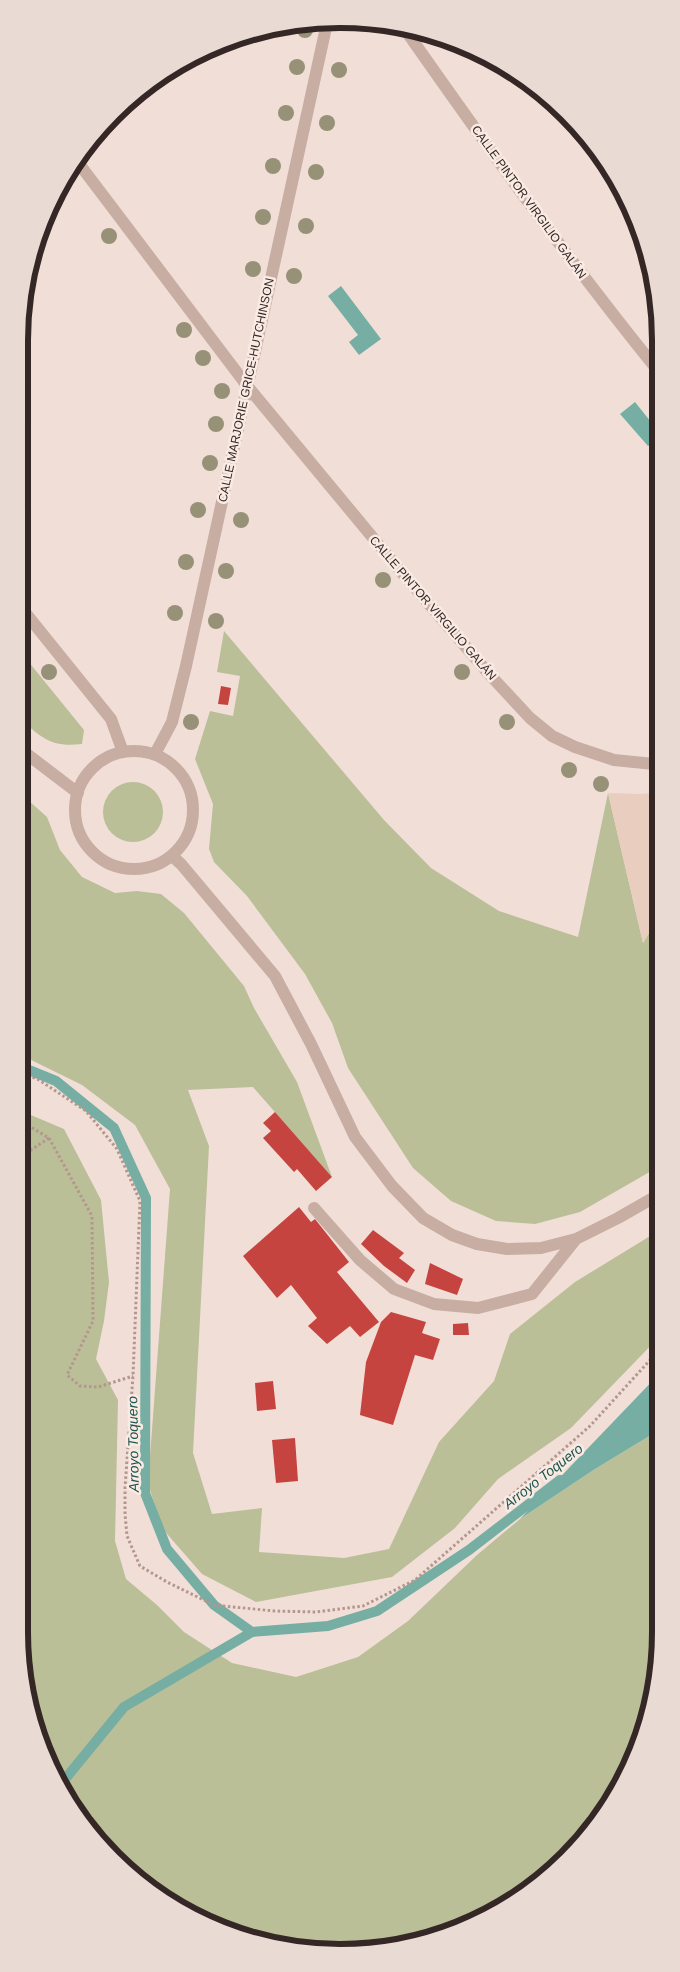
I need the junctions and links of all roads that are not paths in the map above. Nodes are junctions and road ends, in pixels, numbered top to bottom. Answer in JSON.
{"nodes":[{"id":1,"x":326,"y":28,"type":"edge"},
{"id":2,"x":409,"y":36,"type":"edge"},
{"id":3,"x":80,"y":165,"type":"edge"},
{"id":4,"x":652,"y":363,"type":"edge"},
{"id":5,"x":248,"y":387,"type":"junction"},
{"id":6,"x":28,"y":616,"type":"edge"},
{"id":7,"x":123,"y":752,"type":"junction"},
{"id":8,"x":155,"y":754,"type":"junction"},
{"id":9,"x":28,"y":755,"type":"edge"},
{"id":10,"x":652,"y":764,"type":"edge"},
{"id":11,"x":78,"y":793,"type":"junction"},
{"id":12,"x":172,"y":856,"type":"junction"},
{"id":13,"x":652,"y":1199,"type":"edge"},
{"id":14,"x":314,"y":1208,"type":"dead end"},
{"id":15,"x":576,"y":1239,"type":"junction"}],
"edges":[{"from":1,"to":5,"type":"street","name":"CALLE MARJORIE GRICE-HUTCHINSON"},
{"from":2,"to":4,"type":"street","name":"CALLE PINTOR VIRGILIO GALÁN"},
{"from":3,"to":5,"type":"street","name":"CALLE PINTOR VIRGILIO GALÁN"},
{"from":5,"to":8,"type":"street","name":"CALLE MARJORIE GRICE-HUTCHINSON"},
{"from":5,"to":10,"type":"street","name":"CALLE PINTOR VIRGILIO GALÁN"},
{"from":6,"to":7,"type":"street"},
{"from":7,"to":8,"type":"street"},
{"from":7,"to":11,"type":"street"},
{"from":8,"to":12,"type":"street"},
{"from":9,"to":11,"type":"street"},
{"from":11,"to":12,"type":"street"},
{"from":12,"to":15,"type":"street"},
{"from":13,"to":15,"type":"street"},
{"from":14,"to":15,"type":"street"}]}
